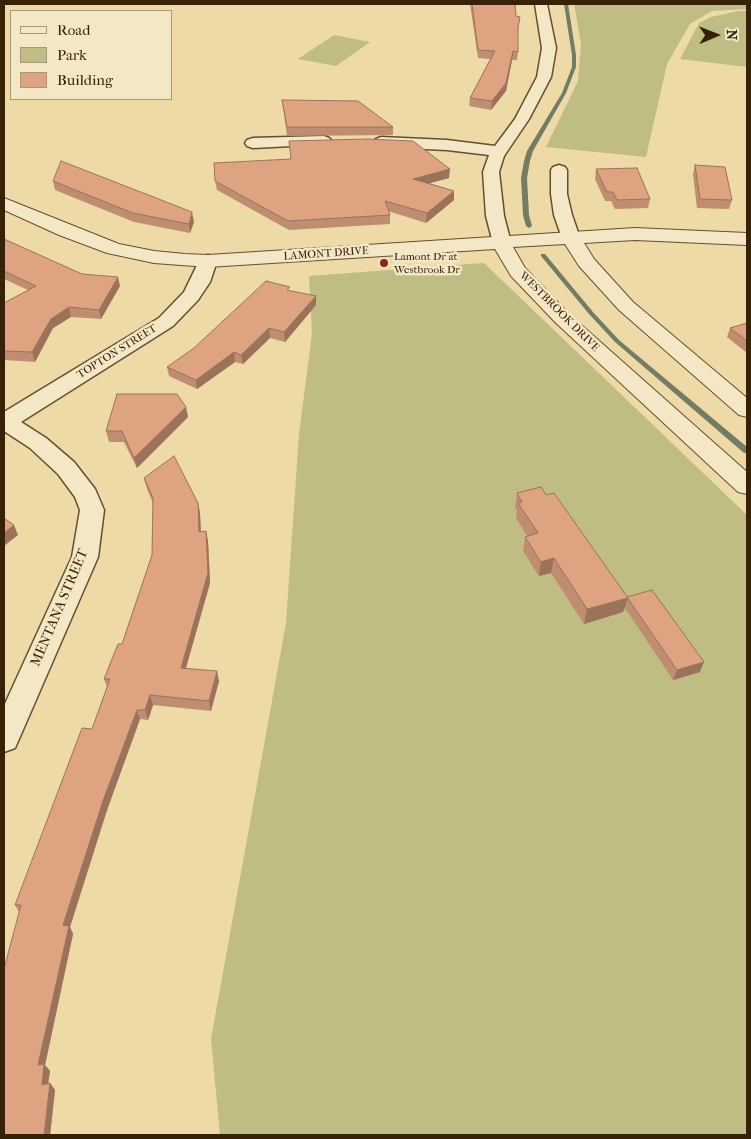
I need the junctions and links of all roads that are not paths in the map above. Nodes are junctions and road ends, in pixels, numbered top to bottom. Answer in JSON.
{"nodes":[{"id":1,"x":541,"y":4,"type":"edge"},
{"id":2,"x":341,"y":141,"type":"edge"},
{"id":3,"x":367,"y":141,"type":"edge"},
{"id":4,"x":253,"y":143,"type":"dead end"},
{"id":5,"x":499,"y":151,"type":"junction"},
{"id":6,"x":558,"y":170,"type":"dead end"},
{"id":7,"x":4,"y":203,"type":"edge"},
{"id":8,"x":571,"y":238,"type":"junction"},
{"id":9,"x":747,"y":239,"type":"edge"},
{"id":10,"x":502,"y":243,"type":"junction"},
{"id":11,"x":208,"y":261,"type":"junction"},
{"id":12,"x":747,"y":410,"type":"edge"},
{"id":13,"x":4,"y":421,"type":"edge"},
{"id":14,"x":747,"y":486,"type":"edge"},
{"id":15,"x":4,"y":739,"type":"edge"}],
"edges":[{"from":1,"to":5,"type":"street","name":"WESTBROOK DRIVE"},
{"from":2,"to":4,"type":"street"},
{"from":3,"to":5,"type":"street"},
{"from":5,"to":10,"type":"street","name":"WESTBROOK DRIVE"},
{"from":6,"to":8,"type":"street"},
{"from":7,"to":11,"type":"street","name":"LAMONT DRIVE"},
{"from":8,"to":9,"type":"street","name":"LAMONT DRIVE"},
{"from":8,"to":10,"type":"street","name":"LAMONT DRIVE"},
{"from":8,"to":12,"type":"street"},
{"from":10,"to":11,"type":"street","name":"LAMONT DRIVE"},
{"from":10,"to":14,"type":"street","name":"WESTBROOK DRIVE"},
{"from":11,"to":13,"type":"street","name":"TOPTON STREET"},
{"from":13,"to":15,"type":"street","name":"MENTANA STREET"}]}
